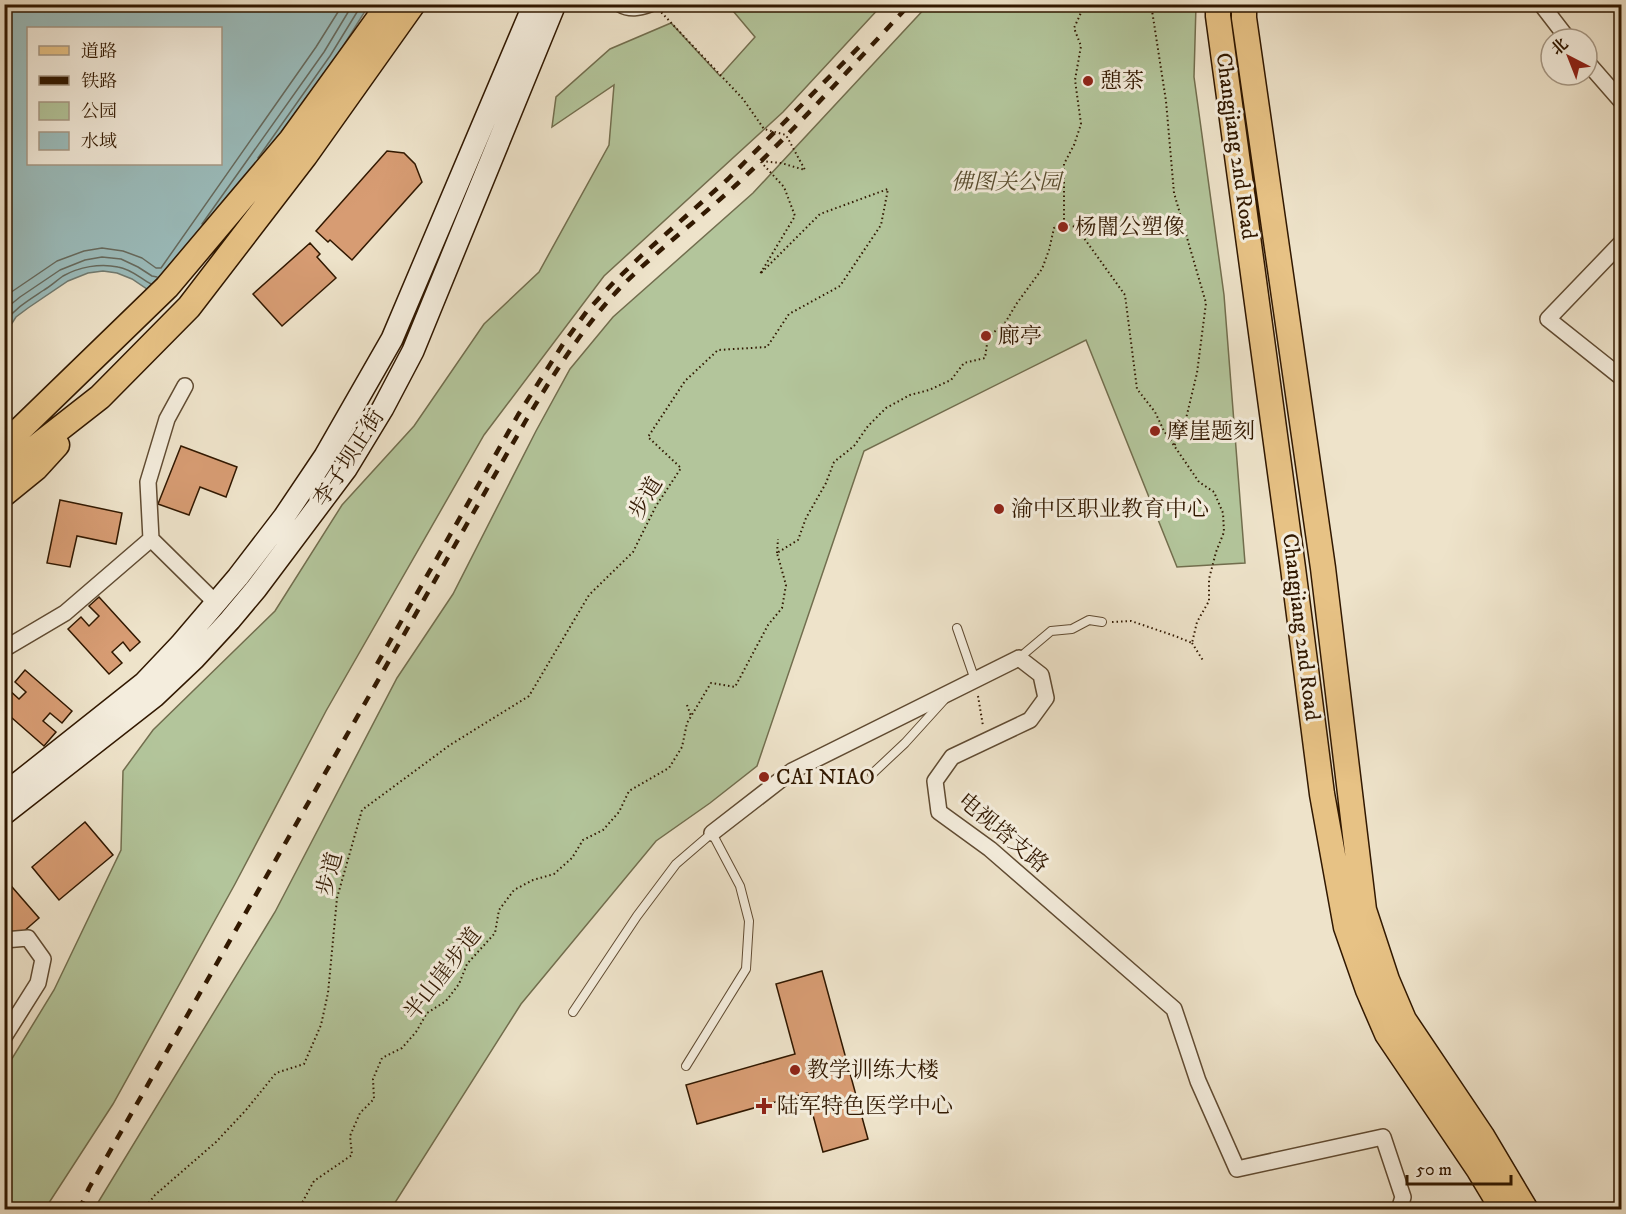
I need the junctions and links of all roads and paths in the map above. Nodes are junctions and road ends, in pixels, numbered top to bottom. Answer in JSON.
{"nodes":[{"id":1,"x":389,"y":4,"type":"edge"},
{"id":2,"x":413,"y":4,"type":"edge"},
{"id":3,"x":534,"y":4,"type":"edge"},
{"id":4,"x":555,"y":4,"type":"edge"},
{"id":5,"x":620,"y":4,"type":"edge"},
{"id":6,"x":1085,"y":4,"type":"edge"},
{"id":7,"x":1151,"y":4,"type":"edge"},
{"id":8,"x":1218,"y":4,"type":"edge"},
{"id":9,"x":1244,"y":4,"type":"edge"},
{"id":10,"x":1541,"y":4,"type":"edge"},
{"id":11,"x":656,"y":9,"type":"edge"},
{"id":12,"x":1559,"y":27,"type":"edge"},
{"id":13,"x":1599,"y":76,"type":"edge"},
{"id":14,"x":1622,"y":102,"type":"edge"},
{"id":15,"x":298,"y":148,"type":"junction"},
{"id":16,"x":1064,"y":224,"type":"junction"},
{"id":17,"x":1622,"y":242,"type":"edge"},
{"id":18,"x":1622,"y":378,"type":"edge"},
{"id":19,"x":185,"y":386,"type":"dead end"},
{"id":20,"x":100,"y":397,"type":"junction"},
{"id":21,"x":4,"y":445,"type":"edge"},
{"id":22,"x":1174,"y":446,"type":"junction"},
{"id":23,"x":4,"y":472,"type":"edge"},
{"id":24,"x":4,"y":494,"type":"edge"},
{"id":25,"x":151,"y":539,"type":"junction"},
{"id":26,"x":778,"y":539,"type":"dead end"},
{"id":27,"x":777,"y":553,"type":"junction"},
{"id":28,"x":217,"y":604,"type":"junction"},
{"id":29,"x":1102,"y":622,"type":"joint"},
{"id":30,"x":957,"y":628,"type":"dead end"},
{"id":31,"x":1192,"y":643,"type":"junction"},
{"id":32,"x":4,"y":649,"type":"edge"},
{"id":33,"x":1019,"y":658,"type":"junction"},
{"id":34,"x":1204,"y":662,"type":"dead end"},
{"id":35,"x":975,"y":680,"type":"junction"},
{"id":36,"x":951,"y":692,"type":"junction"},
{"id":37,"x":687,"y":705,"type":"dead end"},
{"id":38,"x":691,"y":716,"type":"junction"},
{"id":39,"x":986,"y":741,"type":"junction"},
{"id":40,"x":873,"y":774,"type":"dead end"},
{"id":41,"x":4,"y":794,"type":"edge"},
{"id":42,"x":4,"y":814,"type":"edge"},
{"id":43,"x":712,"y":833,"type":"junction"},
{"id":44,"x":4,"y":940,"type":"edge"},
{"id":45,"x":573,"y":1012,"type":"dead end"},
{"id":46,"x":4,"y":1037,"type":"edge"},
{"id":47,"x":686,"y":1066,"type":"dead end"},
{"id":48,"x":143,"y":1209,"type":"edge"},
{"id":49,"x":298,"y":1209,"type":"edge"},
{"id":50,"x":1399,"y":1209,"type":"edge"},
{"id":51,"x":1503,"y":1209,"type":"edge"},
{"id":52,"x":1526,"y":1209,"type":"edge"}],
"edges":[{"from":1,"to":15,"type":"main road"},
{"from":2,"to":15,"type":"main road"},
{"from":3,"to":28,"type":"main road","name":"李子坝正街"},
{"from":4,"to":42,"type":"main road","name":"李子坝正街"},
{"from":5,"to":11,"type":"street"},
{"from":6,"to":16,"type":"path"},
{"from":7,"to":22,"type":"path"},
{"from":8,"to":51,"type":"main road","name":"Changjiang 2nd Road"},
{"from":9,"to":52,"type":"main road","name":"Changjiang 2nd Road"},
{"from":10,"to":12,"type":"street"},
{"from":11,"to":48,"type":"path","name":"步道"},
{"from":13,"to":14,"type":"street"},
{"from":15,"to":20,"type":"main road"},
{"from":15,"to":21,"type":"main road"},
{"from":16,"to":22,"type":"path"},
{"from":16,"to":27,"type":"path"},
{"from":17,"to":18,"type":"street"},
{"from":19,"to":25,"type":"street"},
{"from":20,"to":23,"type":"main road"},
{"from":20,"to":24,"type":"main road"},
{"from":22,"to":31,"type":"path"},
{"from":25,"to":28,"type":"street"},
{"from":25,"to":32,"type":"street"},
{"from":26,"to":27,"type":"path"},
{"from":27,"to":38,"type":"path","name":"半山崖步道"},
{"from":28,"to":41,"type":"main road","name":"李子坝正街"},
{"from":29,"to":31,"type":"path"},
{"from":29,"to":33,"type":"lane"},
{"from":30,"to":35,"type":"lane"},
{"from":31,"to":34,"type":"path"},
{"from":33,"to":35,"type":"street"},
{"from":33,"to":39,"type":"street","name":"电视塔支路"},
{"from":35,"to":36,"type":"street"},
{"from":35,"to":39,"type":"path"},
{"from":36,"to":40,"type":"lane"},
{"from":36,"to":43,"type":"street"},
{"from":37,"to":38,"type":"path"},
{"from":38,"to":49,"type":"path","name":"半山崖步道"},
{"from":39,"to":50,"type":"street","name":"电视塔支路"},
{"from":43,"to":45,"type":"lane"},
{"from":43,"to":47,"type":"lane"},
{"from":44,"to":46,"type":"street"}]}
